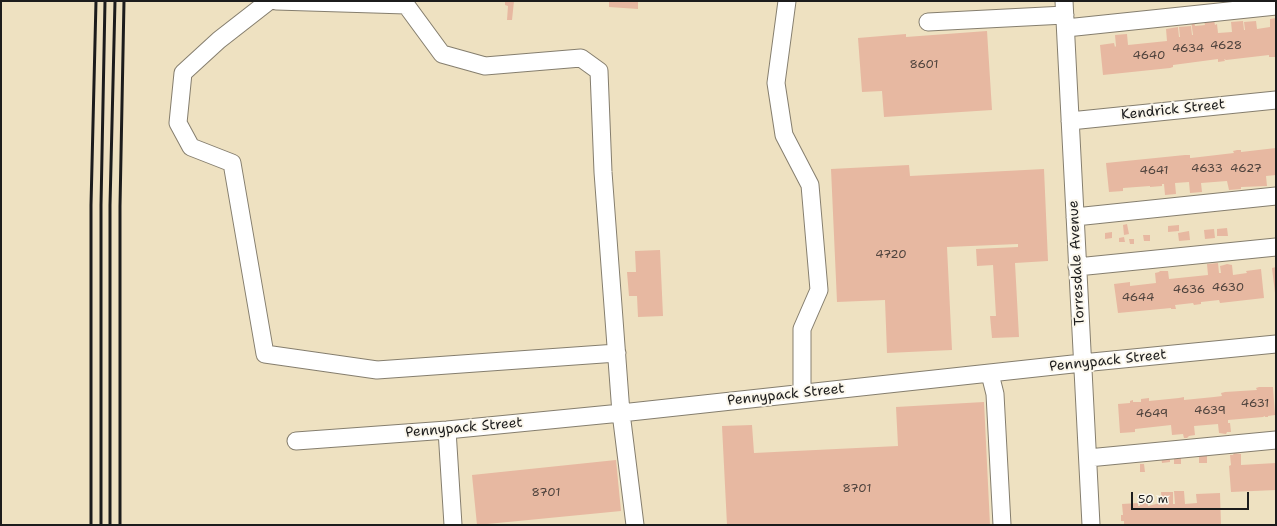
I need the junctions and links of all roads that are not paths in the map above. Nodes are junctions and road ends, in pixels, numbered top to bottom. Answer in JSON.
{"nodes":[{"id":1,"x":269,"y":1,"type":"edge"},
{"id":2,"x":276,"y":1,"type":"edge"},
{"id":3,"x":787,"y":1,"type":"edge"},
{"id":4,"x":1276,"y":6,"type":"edge"},
{"id":5,"x":1065,"y":14,"type":"edge"},
{"id":6,"x":928,"y":22,"type":"dead end"},
{"id":7,"x":1276,"y":100,"type":"edge"},
{"id":8,"x":1070,"y":121,"type":"junction"},
{"id":9,"x":1276,"y":196,"type":"edge"},
{"id":10,"x":1075,"y":217,"type":"junction"},
{"id":11,"x":1276,"y":247,"type":"edge"},
{"id":12,"x":1077,"y":267,"type":"junction"},
{"id":13,"x":1276,"y":344,"type":"edge"},
{"id":14,"x":617,"y":354,"type":"junction"},
{"id":15,"x":1082,"y":363,"type":"junction"},
{"id":16,"x":990,"y":374,"type":"junction"},
{"id":17,"x":802,"y":393,"type":"junction"},
{"id":18,"x":622,"y":413,"type":"junction"},
{"id":19,"x":447,"y":430,"type":"junction"},
{"id":20,"x":1276,"y":440,"type":"edge"},
{"id":21,"x":296,"y":441,"type":"dead end"},
{"id":22,"x":1088,"y":458,"type":"junction"},
{"id":23,"x":453,"y":525,"type":"edge"},
{"id":24,"x":635,"y":525,"type":"edge"},
{"id":25,"x":1002,"y":525,"type":"edge"},
{"id":26,"x":1091,"y":525,"type":"edge"}],
"edges":[{"from":1,"to":14,"type":"street"},
{"from":2,"to":14,"type":"street"},
{"from":3,"to":17,"type":"street"},
{"from":4,"to":5,"type":"street"},
{"from":5,"to":6,"type":"street"},
{"from":5,"to":8,"type":"street","name":"Torresdale Avenue"},
{"from":7,"to":8,"type":"street","name":"Kendrick Street"},
{"from":8,"to":10,"type":"street","name":"Torresdale Avenue"},
{"from":9,"to":10,"type":"street"},
{"from":10,"to":12,"type":"street","name":"Torresdale Avenue"},
{"from":11,"to":12,"type":"street"},
{"from":12,"to":15,"type":"street","name":"Torresdale Avenue"},
{"from":13,"to":15,"type":"street","name":"Pennypack Street"},
{"from":14,"to":18,"type":"street"},
{"from":15,"to":16,"type":"street","name":"Pennypack Street"},
{"from":15,"to":22,"type":"street","name":"Torresdale Avenue"},
{"from":16,"to":17,"type":"street","name":"Pennypack Street"},
{"from":16,"to":25,"type":"street"},
{"from":17,"to":18,"type":"street","name":"Pennypack Street"},
{"from":18,"to":19,"type":"street","name":"Pennypack Street"},
{"from":18,"to":24,"type":"street"},
{"from":19,"to":21,"type":"street","name":"Pennypack Street"},
{"from":19,"to":23,"type":"street"},
{"from":20,"to":22,"type":"street"},
{"from":22,"to":26,"type":"street","name":"Torresdale Avenue"}]}
